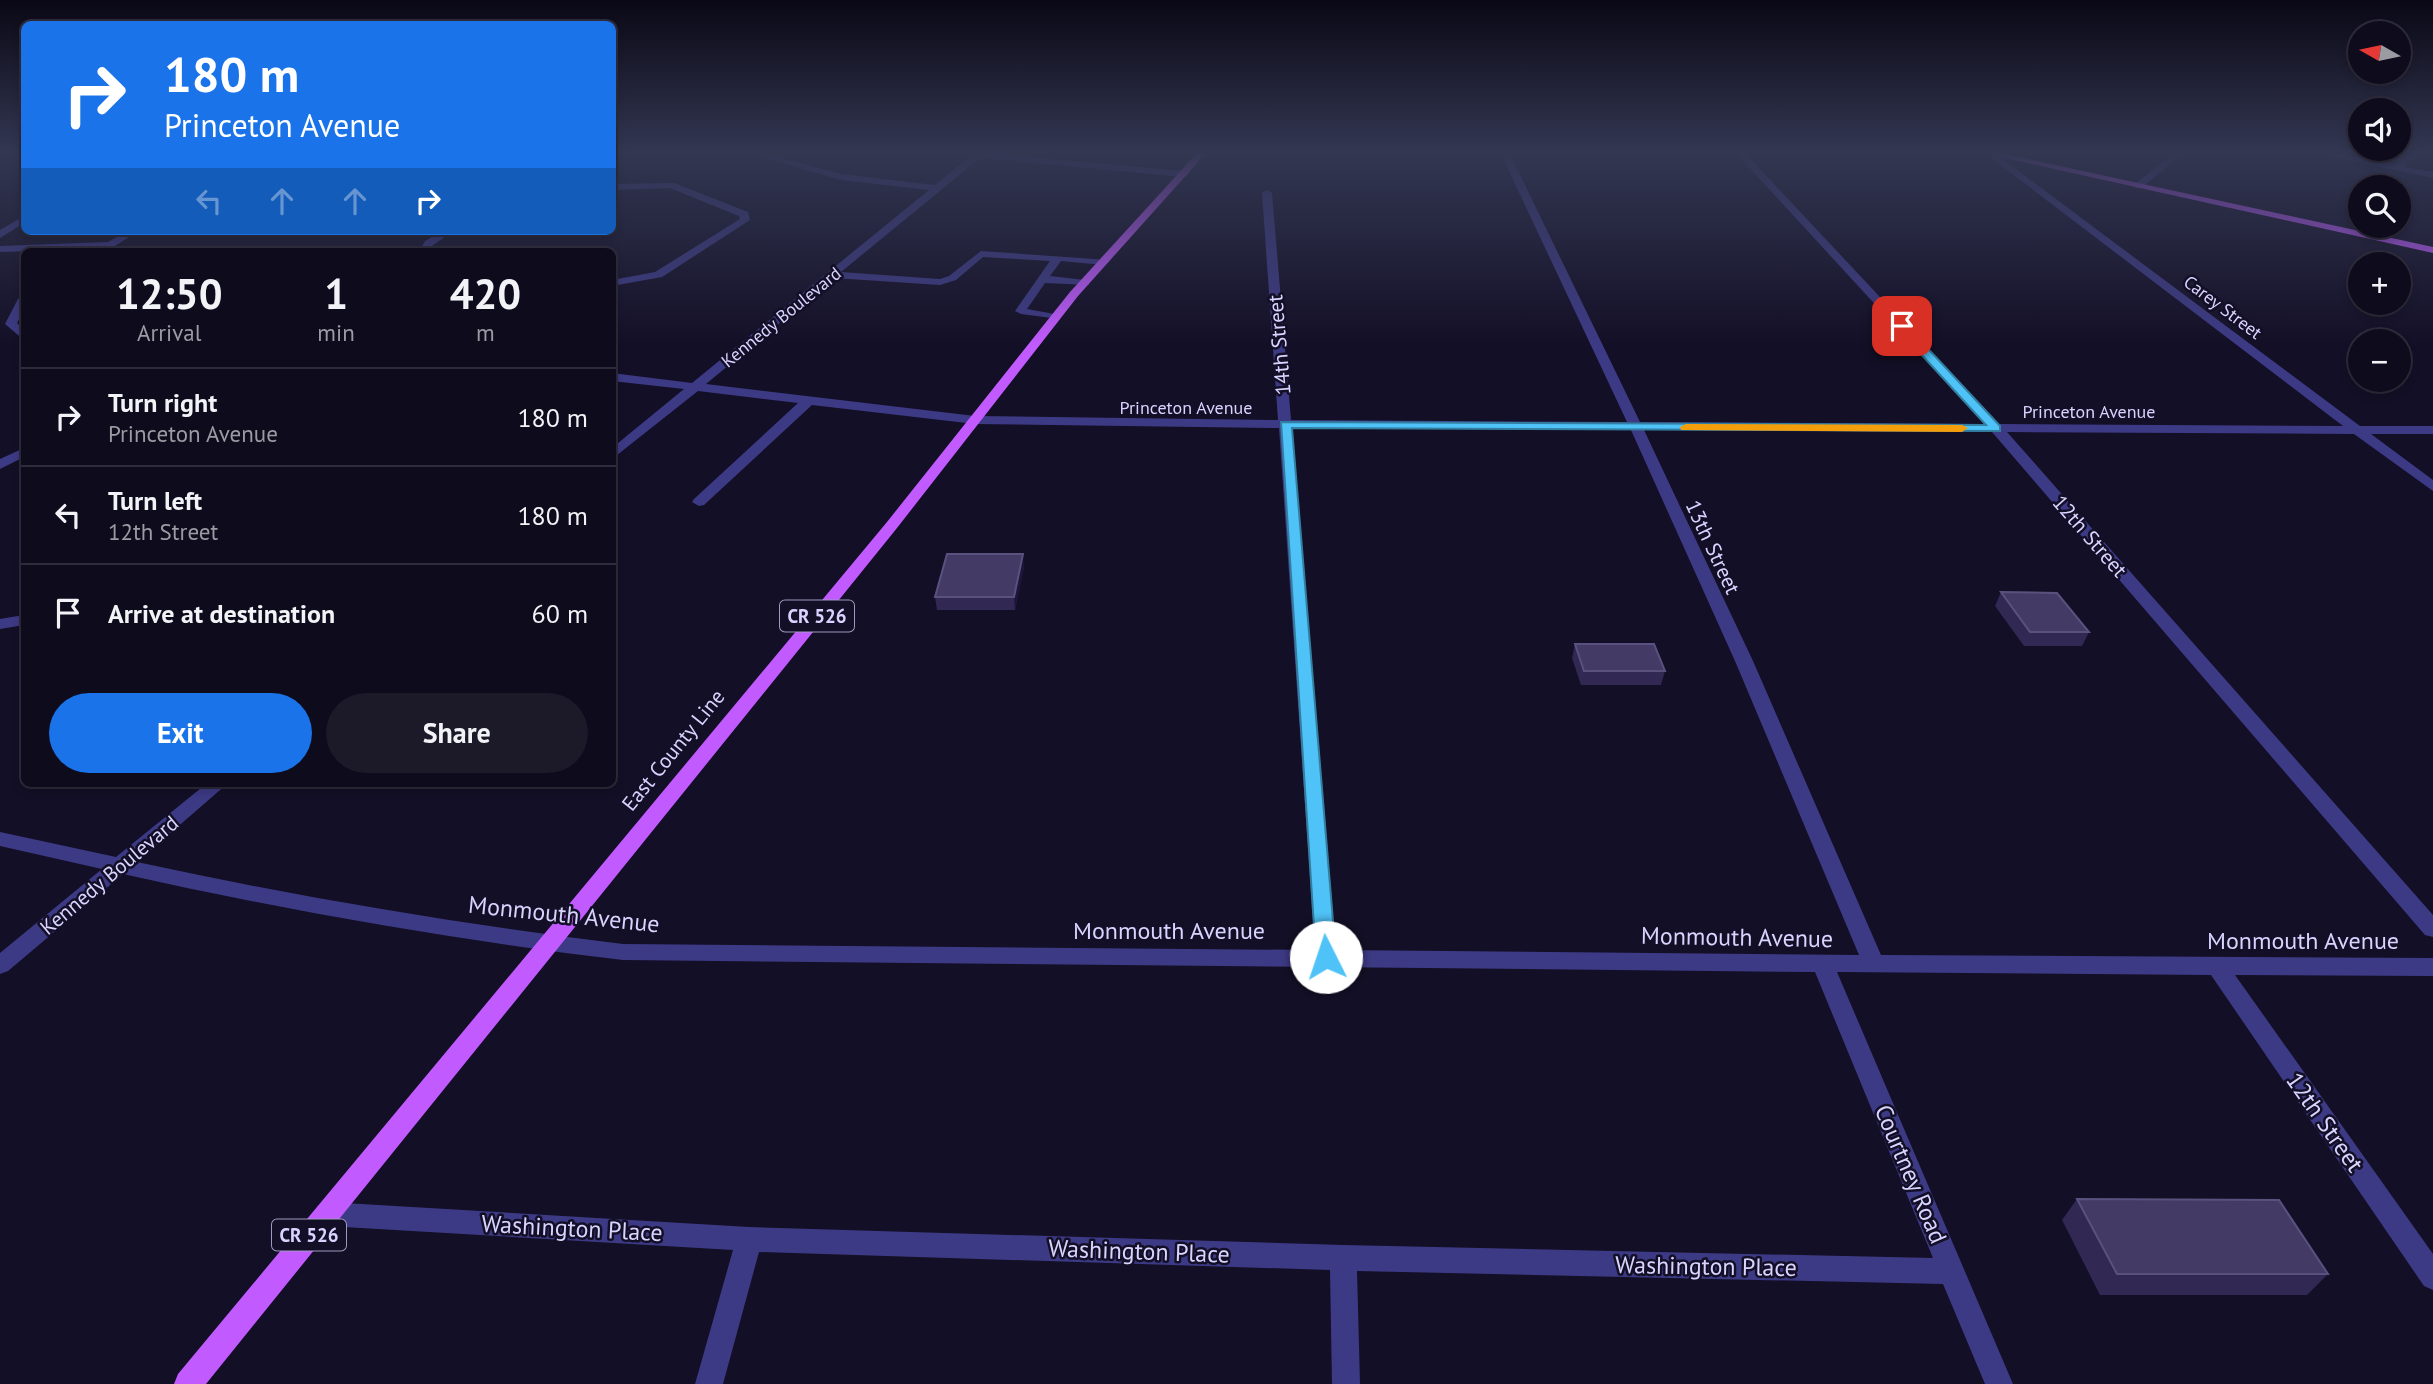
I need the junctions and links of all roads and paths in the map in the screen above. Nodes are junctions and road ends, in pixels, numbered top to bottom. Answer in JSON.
{"nodes":[{"id":1,"x":744,"y":217,"type":"edge"},
{"id":2,"x":902,"y":217,"type":"edge"},
{"id":3,"x":1145,"y":217,"type":"edge"},
{"id":4,"x":1269,"y":217,"type":"edge"},
{"id":5,"x":1534,"y":217,"type":"edge"},
{"id":6,"x":1799,"y":217,"type":"edge"},
{"id":7,"x":2073,"y":217,"type":"edge"},
{"id":8,"x":2278,"y":217,"type":"edge"},
{"id":9,"x":21,"y":221,"type":"edge"},
{"id":10,"x":0,"y":234,"type":"edge"},
{"id":11,"x":127,"y":235,"type":"edge"},
{"id":12,"x":442,"y":235,"type":"edge"},
{"id":13,"x":109,"y":245,"type":"junction"},
{"id":14,"x":21,"y":248,"type":"edge"},
{"id":15,"x":27,"y":248,"type":"edge"},
{"id":16,"x":104,"y":248,"type":"edge"},
{"id":17,"x":424,"y":248,"type":"edge"},
{"id":18,"x":0,"y":249,"type":"edge"},
{"id":19,"x":2431,"y":250,"type":"edge"},
{"id":20,"x":1058,"y":258,"type":"junction"},
{"id":21,"x":1104,"y":262,"type":"junction"},
{"id":22,"x":833,"y":275,"type":"junction"},
{"id":23,"x":1042,"y":279,"type":"junction"},
{"id":24,"x":616,"y":282,"type":"edge"},
{"id":25,"x":1085,"y":283,"type":"junction"},
{"id":26,"x":19,"y":316,"type":"edge"},
{"id":27,"x":1056,"y":317,"type":"junction"},
{"id":28,"x":20,"y":333,"type":"edge"},
{"id":29,"x":0,"y":334,"type":"edge"},
{"id":30,"x":616,"y":377,"type":"edge"},
{"id":31,"x":695,"y":387,"type":"junction"},
{"id":32,"x":807,"y":402,"type":"junction"},
{"id":33,"x":975,"y":420,"type":"junction"},
{"id":34,"x":1286,"y":425,"type":"junction"},
{"id":35,"x":1636,"y":427,"type":"junction"},
{"id":36,"x":1996,"y":428,"type":"junction"},
{"id":37,"x":2356,"y":429,"type":"junction"},
{"id":38,"x":2433,"y":430,"type":"edge"},
{"id":39,"x":616,"y":453,"type":"edge"},
{"id":40,"x":21,"y":454,"type":"edge"},
{"id":41,"x":0,"y":465,"type":"edge"},
{"id":42,"x":2433,"y":487,"type":"edge"},
{"id":43,"x":699,"y":502,"type":"dead end"},
{"id":44,"x":21,"y":620,"type":"edge"},
{"id":45,"x":0,"y":624,"type":"edge"},
{"id":46,"x":214,"y":787,"type":"edge"},
{"id":47,"x":0,"y":839,"type":"edge"},
{"id":48,"x":121,"y":865,"type":"junction"},
{"id":49,"x":2433,"y":929,"type":"edge"},
{"id":50,"x":549,"y":943,"type":"junction"},
{"id":51,"x":1326,"y":957,"type":"junction"},
{"id":52,"x":1874,"y":964,"type":"junction"},
{"id":53,"x":0,"y":965,"type":"edge"},
{"id":54,"x":1823,"y":965,"type":"junction"},
{"id":55,"x":2217,"y":966,"type":"junction"},
{"id":56,"x":2433,"y":967,"type":"edge"},
{"id":57,"x":327,"y":1214,"type":"junction"},
{"id":58,"x":749,"y":1239,"type":"junction"},
{"id":59,"x":1343,"y":1258,"type":"junction"},
{"id":60,"x":1951,"y":1271,"type":"junction"},
{"id":61,"x":2433,"y":1277,"type":"edge"},
{"id":62,"x":188,"y":1384,"type":"edge"},
{"id":63,"x":709,"y":1384,"type":"edge"},
{"id":64,"x":1346,"y":1384,"type":"edge"},
{"id":65,"x":1999,"y":1384,"type":"edge"}],
"edges":[{"from":1,"to":24,"type":"street"},
{"from":2,"to":22,"type":"street","name":"Kennedy Boulevard"},
{"from":3,"to":21,"type":"main road","name":"East County Line","number":"CR 526"},
{"from":4,"to":34,"type":"street","name":"14th Street"},
{"from":5,"to":35,"type":"street","name":"13th Street"},
{"from":6,"to":36,"type":"street","name":"12th Street"},
{"from":7,"to":37,"type":"street","name":"Carey Street"},
{"from":8,"to":19,"type":"main road"},
{"from":9,"to":10,"type":"street"},
{"from":11,"to":13,"type":"street"},
{"from":12,"to":17,"type":"street"},
{"from":13,"to":15,"type":"street"},
{"from":13,"to":16,"type":"street"},
{"from":14,"to":18,"type":"street"},
{"from":20,"to":21,"type":"street"},
{"from":20,"to":22,"type":"street"},
{"from":20,"to":23,"type":"street"},
{"from":21,"to":25,"type":"main road","name":"East County Line","number":"CR 526"},
{"from":22,"to":31,"type":"street","name":"Kennedy Boulevard"},
{"from":23,"to":25,"type":"street"},
{"from":23,"to":27,"type":"street"},
{"from":25,"to":27,"type":"main road","name":"East County Line","number":"CR 526"},
{"from":26,"to":28,"type":"street"},
{"from":27,"to":33,"type":"main road","name":"East County Line","number":"CR 526"},
{"from":28,"to":29,"type":"street"},
{"from":30,"to":31,"type":"street","name":"Princeton Avenue"},
{"from":31,"to":32,"type":"street","name":"Princeton Avenue"},
{"from":31,"to":39,"type":"street","name":"Kennedy Boulevard"},
{"from":32,"to":33,"type":"street","name":"Princeton Avenue"},
{"from":32,"to":43,"type":"street"},
{"from":33,"to":34,"type":"street","name":"Princeton Avenue"},
{"from":33,"to":50,"type":"main road","name":"East County Line","number":"CR 526"},
{"from":34,"to":35,"type":"street","name":"Princeton Avenue"},
{"from":34,"to":51,"type":"street","name":"14th Street"},
{"from":35,"to":36,"type":"street","name":"Princeton Avenue"},
{"from":35,"to":52,"type":"street","name":"13th Street"},
{"from":36,"to":37,"type":"street","name":"Princeton Avenue"},
{"from":36,"to":49,"type":"street","name":"12th Street"},
{"from":37,"to":38,"type":"street","name":"Princeton Avenue"},
{"from":37,"to":42,"type":"street","name":"Carey Street"},
{"from":40,"to":41,"type":"street"},
{"from":44,"to":45,"type":"street"},
{"from":46,"to":48,"type":"street","name":"Kennedy Boulevard"},
{"from":47,"to":48,"type":"street","name":"Monmouth Avenue"},
{"from":48,"to":50,"type":"street","name":"Monmouth Avenue"},
{"from":48,"to":53,"type":"street","name":"Kennedy Boulevard"},
{"from":50,"to":51,"type":"street","name":"Monmouth Avenue"},
{"from":50,"to":57,"type":"main road","name":"East County Line","number":"CR 526"},
{"from":51,"to":54,"type":"street","name":"Monmouth Avenue"},
{"from":52,"to":54,"type":"street","name":"Monmouth Avenue"},
{"from":52,"to":55,"type":"street","name":"Monmouth Avenue"},
{"from":54,"to":60,"type":"street","name":"Courtney Road"},
{"from":55,"to":56,"type":"street","name":"Monmouth Avenue"},
{"from":55,"to":61,"type":"street","name":"12th Street"},
{"from":57,"to":58,"type":"street","name":"Washington Place"},
{"from":57,"to":62,"type":"main road","name":"East County Line","number":"CR 526"},
{"from":58,"to":59,"type":"street","name":"Washington Place"},
{"from":58,"to":63,"type":"street"},
{"from":59,"to":60,"type":"street","name":"Washington Place"},
{"from":59,"to":64,"type":"street"},
{"from":60,"to":65,"type":"street","name":"Courtney Road"}]}
